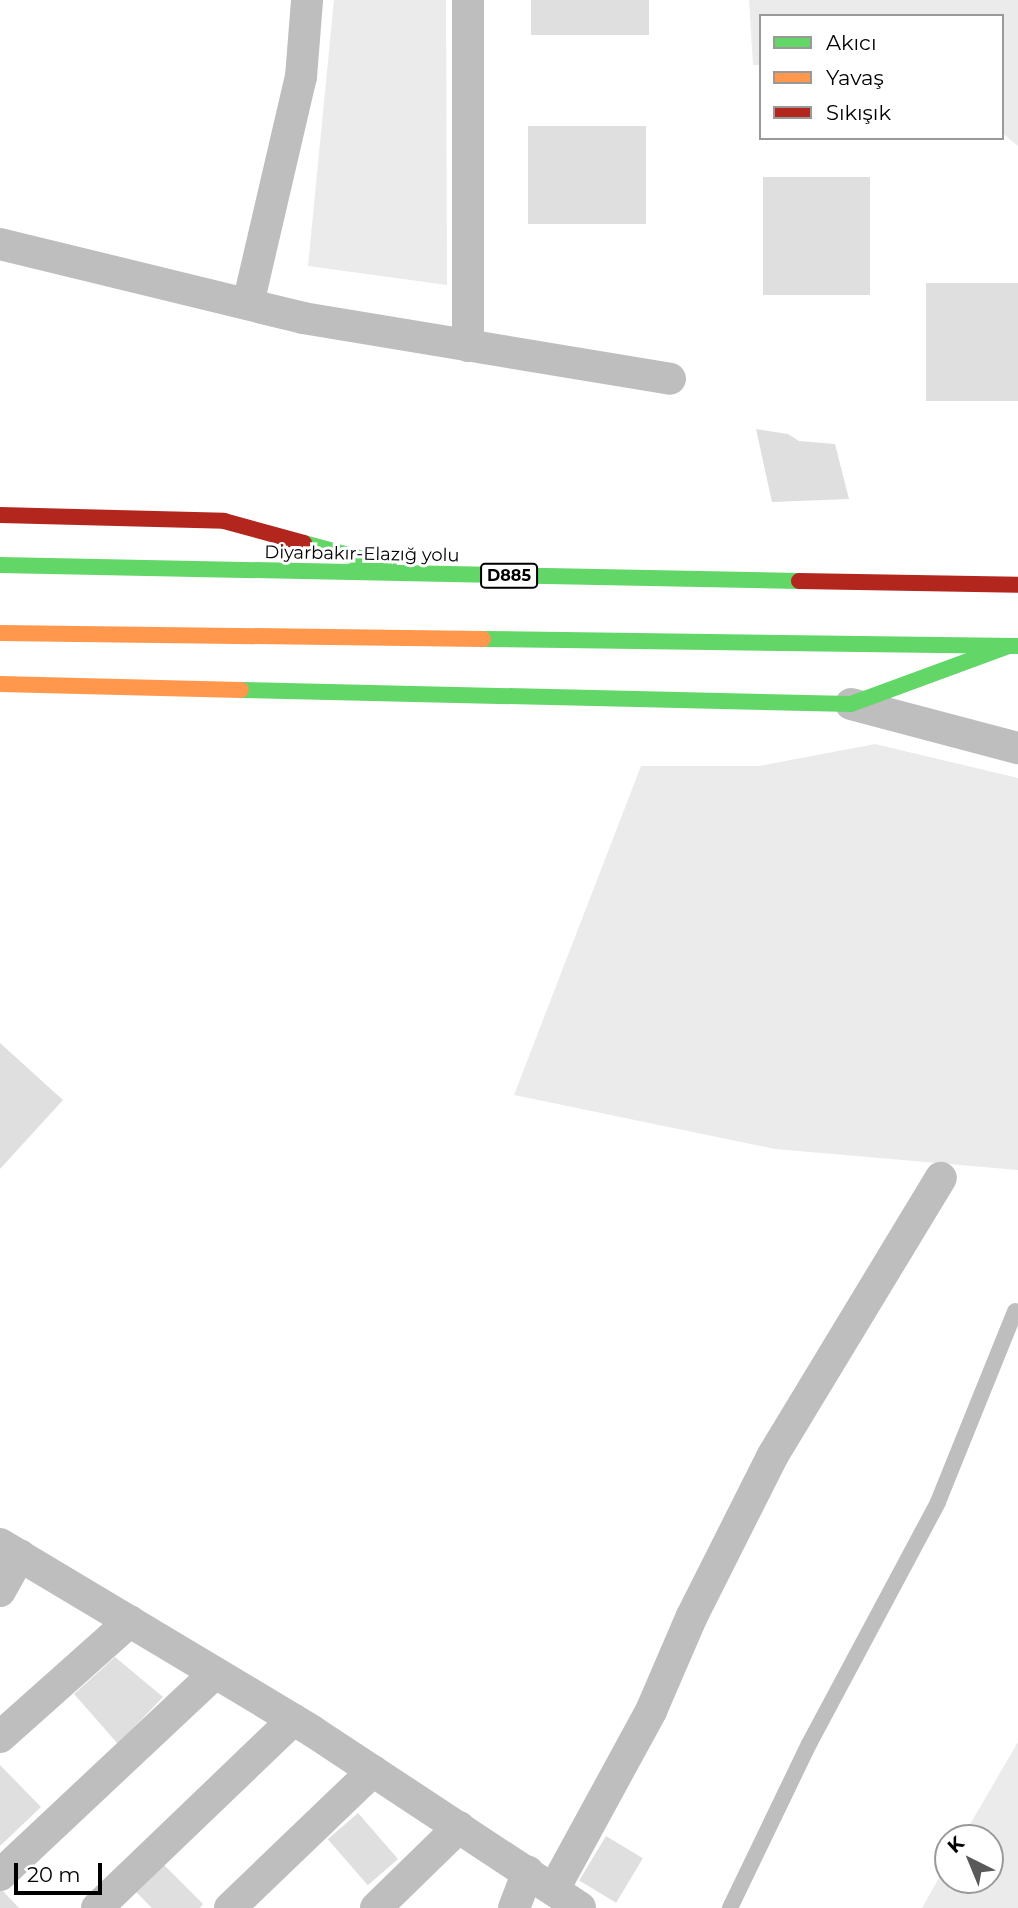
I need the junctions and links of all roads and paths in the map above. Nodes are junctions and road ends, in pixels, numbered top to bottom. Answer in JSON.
{"nodes":[{"id":1,"x":307,"y":0,"type":"edge"},
{"id":2,"x":468,"y":0,"type":"edge"},
{"id":3,"x":0,"y":244,"type":"edge"},
{"id":4,"x":248,"y":304,"type":"junction"},
{"id":5,"x":468,"y":346,"type":"junction"},
{"id":6,"x":670,"y":379,"type":"dead end"},
{"id":7,"x":0,"y":515,"type":"edge"},
{"id":8,"x":0,"y":565,"type":"edge"},
{"id":9,"x":418,"y":574,"type":"junction"},
{"id":10,"x":1018,"y":585,"type":"edge"},
{"id":11,"x":0,"y":633,"type":"edge"},
{"id":12,"x":1014,"y":646,"type":"edge"},
{"id":13,"x":0,"y":684,"type":"edge"},
{"id":14,"x":851,"y":704,"type":"junction"},
{"id":15,"x":1018,"y":748,"type":"edge"},
{"id":16,"x":941,"y":1178,"type":"dead end"},
{"id":17,"x":1015,"y":1311,"type":"dead end"},
{"id":18,"x":10,"y":1550,"type":"edge"},
{"id":19,"x":0,"y":1591,"type":"edge"},
{"id":20,"x":130,"y":1621,"type":"junction"},
{"id":21,"x":215,"y":1673,"type":"junction"},
{"id":22,"x":293,"y":1720,"type":"junction"},
{"id":23,"x":0,"y":1737,"type":"edge"},
{"id":24,"x":373,"y":1771,"type":"junction"},
{"id":25,"x":459,"y":1827,"type":"junction"},
{"id":26,"x":528,"y":1872,"type":"junction"},
{"id":27,"x":0,"y":1875,"type":"edge"},
{"id":28,"x":554,"y":1889,"type":"junction"},
{"id":29,"x":97,"y":1908,"type":"edge"},
{"id":30,"x":230,"y":1908,"type":"edge"},
{"id":31,"x":376,"y":1908,"type":"edge"},
{"id":32,"x":514,"y":1908,"type":"edge"},
{"id":33,"x":580,"y":1908,"type":"edge"},
{"id":34,"x":730,"y":1908,"type":"edge"}],
"edges":[{"from":1,"to":4,"type":"street"},
{"from":2,"to":5,"type":"street"},
{"from":3,"to":4,"type":"street"},
{"from":4,"to":5,"type":"street"},
{"from":5,"to":6,"type":"street"},
{"from":7,"to":9,"type":"main road"},
{"from":8,"to":9,"type":"main road","name":"Diyarbakır-Elazığ yolu","number":"D885"},
{"from":9,"to":10,"type":"main road","name":"Diyarbakır-Elazığ yolu","number":"D885"},
{"from":11,"to":12,"type":"main road"},
{"from":12,"to":14,"type":"main road"},
{"from":13,"to":14,"type":"main road"},
{"from":14,"to":15,"type":"street"},
{"from":16,"to":28,"type":"street"},
{"from":17,"to":34,"type":"lane"},
{"from":18,"to":19,"type":"street"},
{"from":18,"to":20,"type":"street"},
{"from":20,"to":21,"type":"street"},
{"from":20,"to":23,"type":"street"},
{"from":21,"to":22,"type":"street"},
{"from":21,"to":27,"type":"street"},
{"from":22,"to":24,"type":"street"},
{"from":22,"to":29,"type":"street"},
{"from":24,"to":25,"type":"street"},
{"from":24,"to":30,"type":"street"},
{"from":25,"to":26,"type":"street"},
{"from":25,"to":31,"type":"street"},
{"from":26,"to":28,"type":"street"},
{"from":26,"to":32,"type":"street"},
{"from":28,"to":33,"type":"street"}]}
